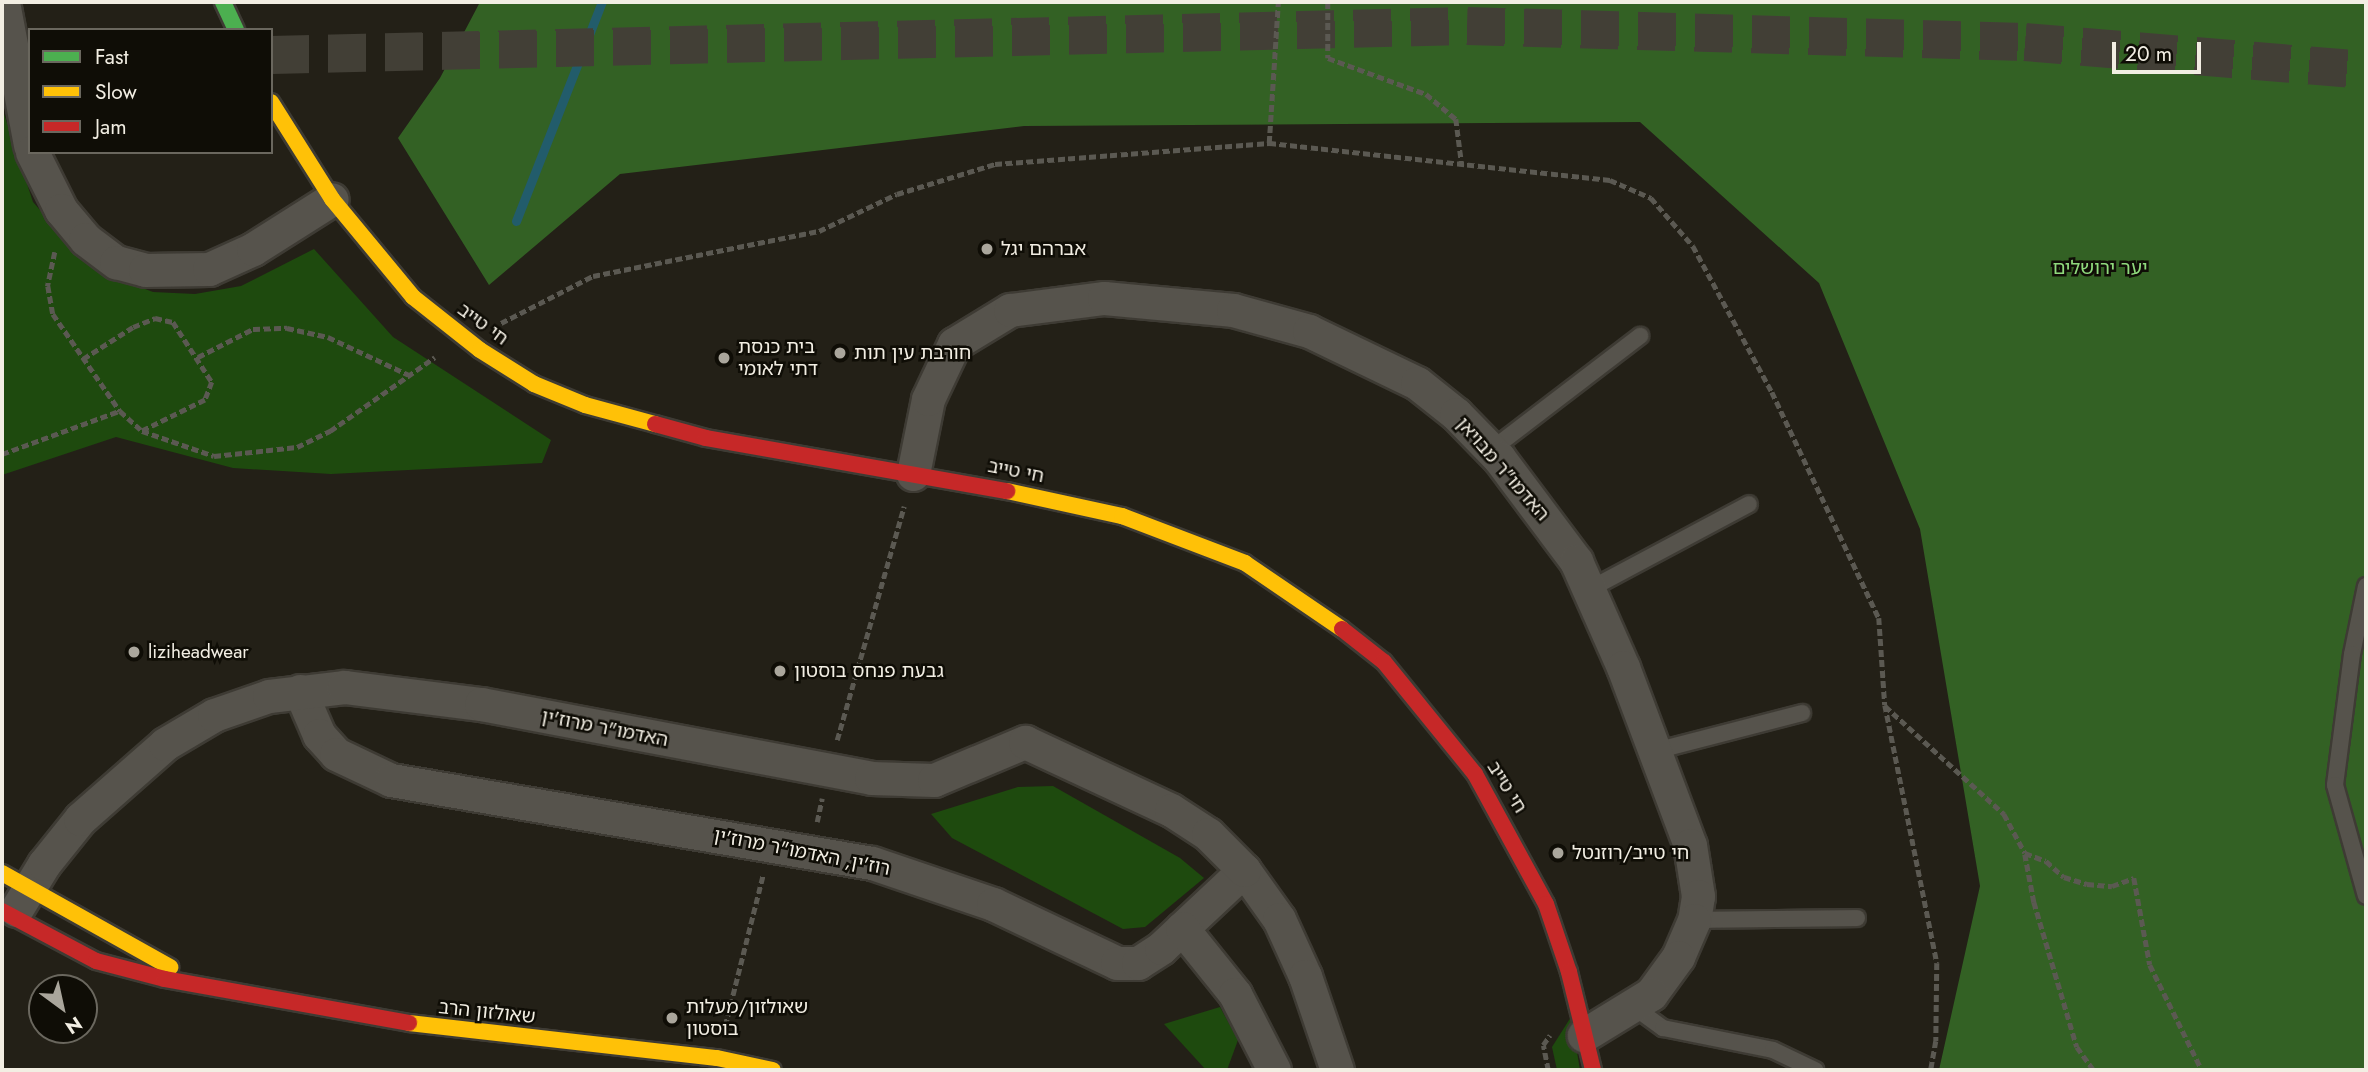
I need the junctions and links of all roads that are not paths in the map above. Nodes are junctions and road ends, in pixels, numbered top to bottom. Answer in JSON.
{"nodes":[{"id":1,"x":3,"y":2,"type":"edge"},
{"id":2,"x":223,"y":2,"type":"edge"},
{"id":3,"x":235,"y":28,"type":"edge"},
{"id":4,"x":273,"y":105,"type":"edge"},
{"id":5,"x":28,"y":134,"type":"edge"},
{"id":6,"x":33,"y":154,"type":"edge"},
{"id":7,"x":332,"y":199,"type":"junction"},
{"id":8,"x":1640,"y":336,"type":"dead end"},
{"id":9,"x":1491,"y":450,"type":"junction"},
{"id":10,"x":913,"y":474,"type":"junction"},
{"id":11,"x":1749,"y":504,"type":"dead end"},
{"id":12,"x":2366,"y":586,"type":"edge"},
{"id":13,"x":1590,"y":589,"type":"junction"},
{"id":14,"x":300,"y":691,"type":"junction"},
{"id":15,"x":1802,"y":713,"type":"dead end"},
{"id":16,"x":1655,"y":751,"type":"junction"},
{"id":17,"x":1244,"y":870,"type":"junction"},
{"id":18,"x":15,"y":881,"type":"edge"},
{"id":19,"x":2366,"y":896,"type":"edge"},
{"id":20,"x":7,"y":915,"type":"edge"},
{"id":21,"x":1857,"y":918,"type":"dead end"},
{"id":22,"x":1694,"y":920,"type":"junction"},
{"id":23,"x":1182,"y":928,"type":"junction"},
{"id":24,"x":199,"y":984,"type":"junction"},
{"id":25,"x":1634,"y":1007,"type":"junction"},
{"id":26,"x":1584,"y":1035,"type":"junction"},
{"id":27,"x":773,"y":1070,"type":"edge"},
{"id":28,"x":1274,"y":1070,"type":"edge"},
{"id":29,"x":1337,"y":1070,"type":"edge"},
{"id":30,"x":1593,"y":1070,"type":"edge"},
{"id":31,"x":1815,"y":1070,"type":"edge"}],
"edges":[{"from":1,"to":5,"type":"street"},
{"from":2,"to":3,"type":"street"},
{"from":4,"to":7,"type":"street","name":"חי טייב"},
{"from":6,"to":7,"type":"street"},
{"from":7,"to":10,"type":"street","name":"חי טייב"},
{"from":8,"to":9,"type":"lane"},
{"from":9,"to":10,"type":"street","name":"האדמו\"ר מבויאן"},
{"from":9,"to":13,"type":"street","name":"האדמו\"ר מבויאן"},
{"from":10,"to":26,"type":"street","name":"חי טייב"},
{"from":11,"to":13,"type":"lane"},
{"from":12,"to":19,"type":"lane"},
{"from":13,"to":16,"type":"street","name":"האדמו\"ר מבויאן"},
{"from":14,"to":17,"type":"street","name":"האדמו\"ר מרוז'ין"},
{"from":14,"to":18,"type":"street","name":"האדמו\"ר מרוז'ין"},
{"from":14,"to":23,"type":"street","name":"רוז'ין, האדמו\"ר מרוז'ין"},
{"from":15,"to":16,"type":"lane"},
{"from":16,"to":22,"type":"street","name":"האדמו\"ר מבויאן"},
{"from":17,"to":23,"type":"street","name":"רוז'ין, האדמו\"ר מרוז'ין"},
{"from":17,"to":29,"type":"street"},
{"from":18,"to":20,"type":"street","name":"האדמו\"ר מרוז'ין"},
{"from":18,"to":24,"type":"street","name":"שאולזון הרב"},
{"from":20,"to":24,"type":"street","name":"שאולזון הרב"},
{"from":21,"to":22,"type":"lane"},
{"from":22,"to":25,"type":"street","name":"האדמו\"ר מבויאן"},
{"from":23,"to":28,"type":"street"},
{"from":24,"to":27,"type":"street","name":"שאולזון הרב"},
{"from":25,"to":26,"type":"street","name":"האדמו\"ר מבויאן"},
{"from":25,"to":31,"type":"lane"},
{"from":26,"to":30,"type":"street","name":"חי טייב"}]}
